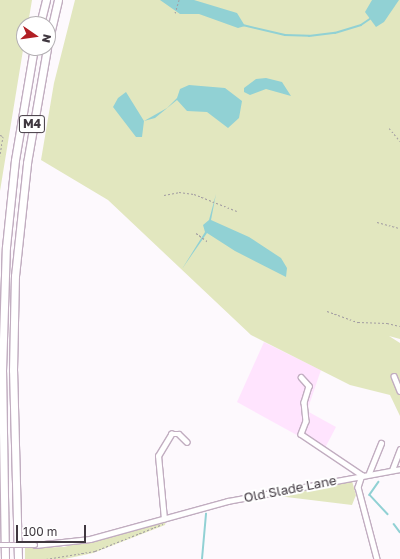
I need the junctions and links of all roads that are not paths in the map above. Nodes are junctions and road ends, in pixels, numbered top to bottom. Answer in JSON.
{"nodes":[{"id":1,"x":46,"y":0,"type":"edge"},
{"id":2,"x":58,"y":0,"type":"edge"},
{"id":3,"x":42,"y":16,"type":"edge"},
{"id":4,"x":54,"y":16,"type":"edge"},
{"id":5,"x":33,"y":56,"type":"edge"},
{"id":6,"x":46,"y":56,"type":"edge"},
{"id":7,"x":394,"y":376,"type":"dead end"},
{"id":8,"x":301,"y":377,"type":"dead end"},
{"id":9,"x":400,"y":391,"type":"edge"},
{"id":10,"x":188,"y":442,"type":"dead end"},
{"id":11,"x":381,"y":443,"type":"dead end"},
{"id":12,"x":400,"y":449,"type":"edge"},
{"id":13,"x":400,"y":469,"type":"edge"},
{"id":14,"x":392,"y":470,"type":"junction"},
{"id":15,"x":369,"y":473,"type":"junction"},
{"id":16,"x":362,"y":475,"type":"junction"},
{"id":17,"x":164,"y":519,"type":"junction"},
{"id":18,"x":0,"y":545,"type":"edge"},
{"id":19,"x":5,"y":559,"type":"edge"},
{"id":20,"x":18,"y":559,"type":"edge"},
{"id":21,"x":377,"y":559,"type":"edge"}],
"edges":[{"from":1,"to":3,"type":"highway"},
{"from":2,"to":4,"type":"highway"},
{"from":5,"to":19,"type":"highway","number":"M4"},
{"from":6,"to":20,"type":"highway","number":"M4"},
{"from":7,"to":9,"type":"street"},
{"from":8,"to":16,"type":"street"},
{"from":10,"to":17,"type":"street"},
{"from":11,"to":15,"type":"street"},
{"from":12,"to":14,"type":"street"},
{"from":13,"to":14,"type":"street","name":"Old Slade Lane"},
{"from":14,"to":15,"type":"street","name":"Old Slade Lane"},
{"from":15,"to":16,"type":"street","name":"Old Slade Lane"},
{"from":16,"to":17,"type":"street","name":"Old Slade Lane"},
{"from":16,"to":21,"type":"street"},
{"from":17,"to":18,"type":"street","name":"Old Slade Lane","bridge":true}]}
